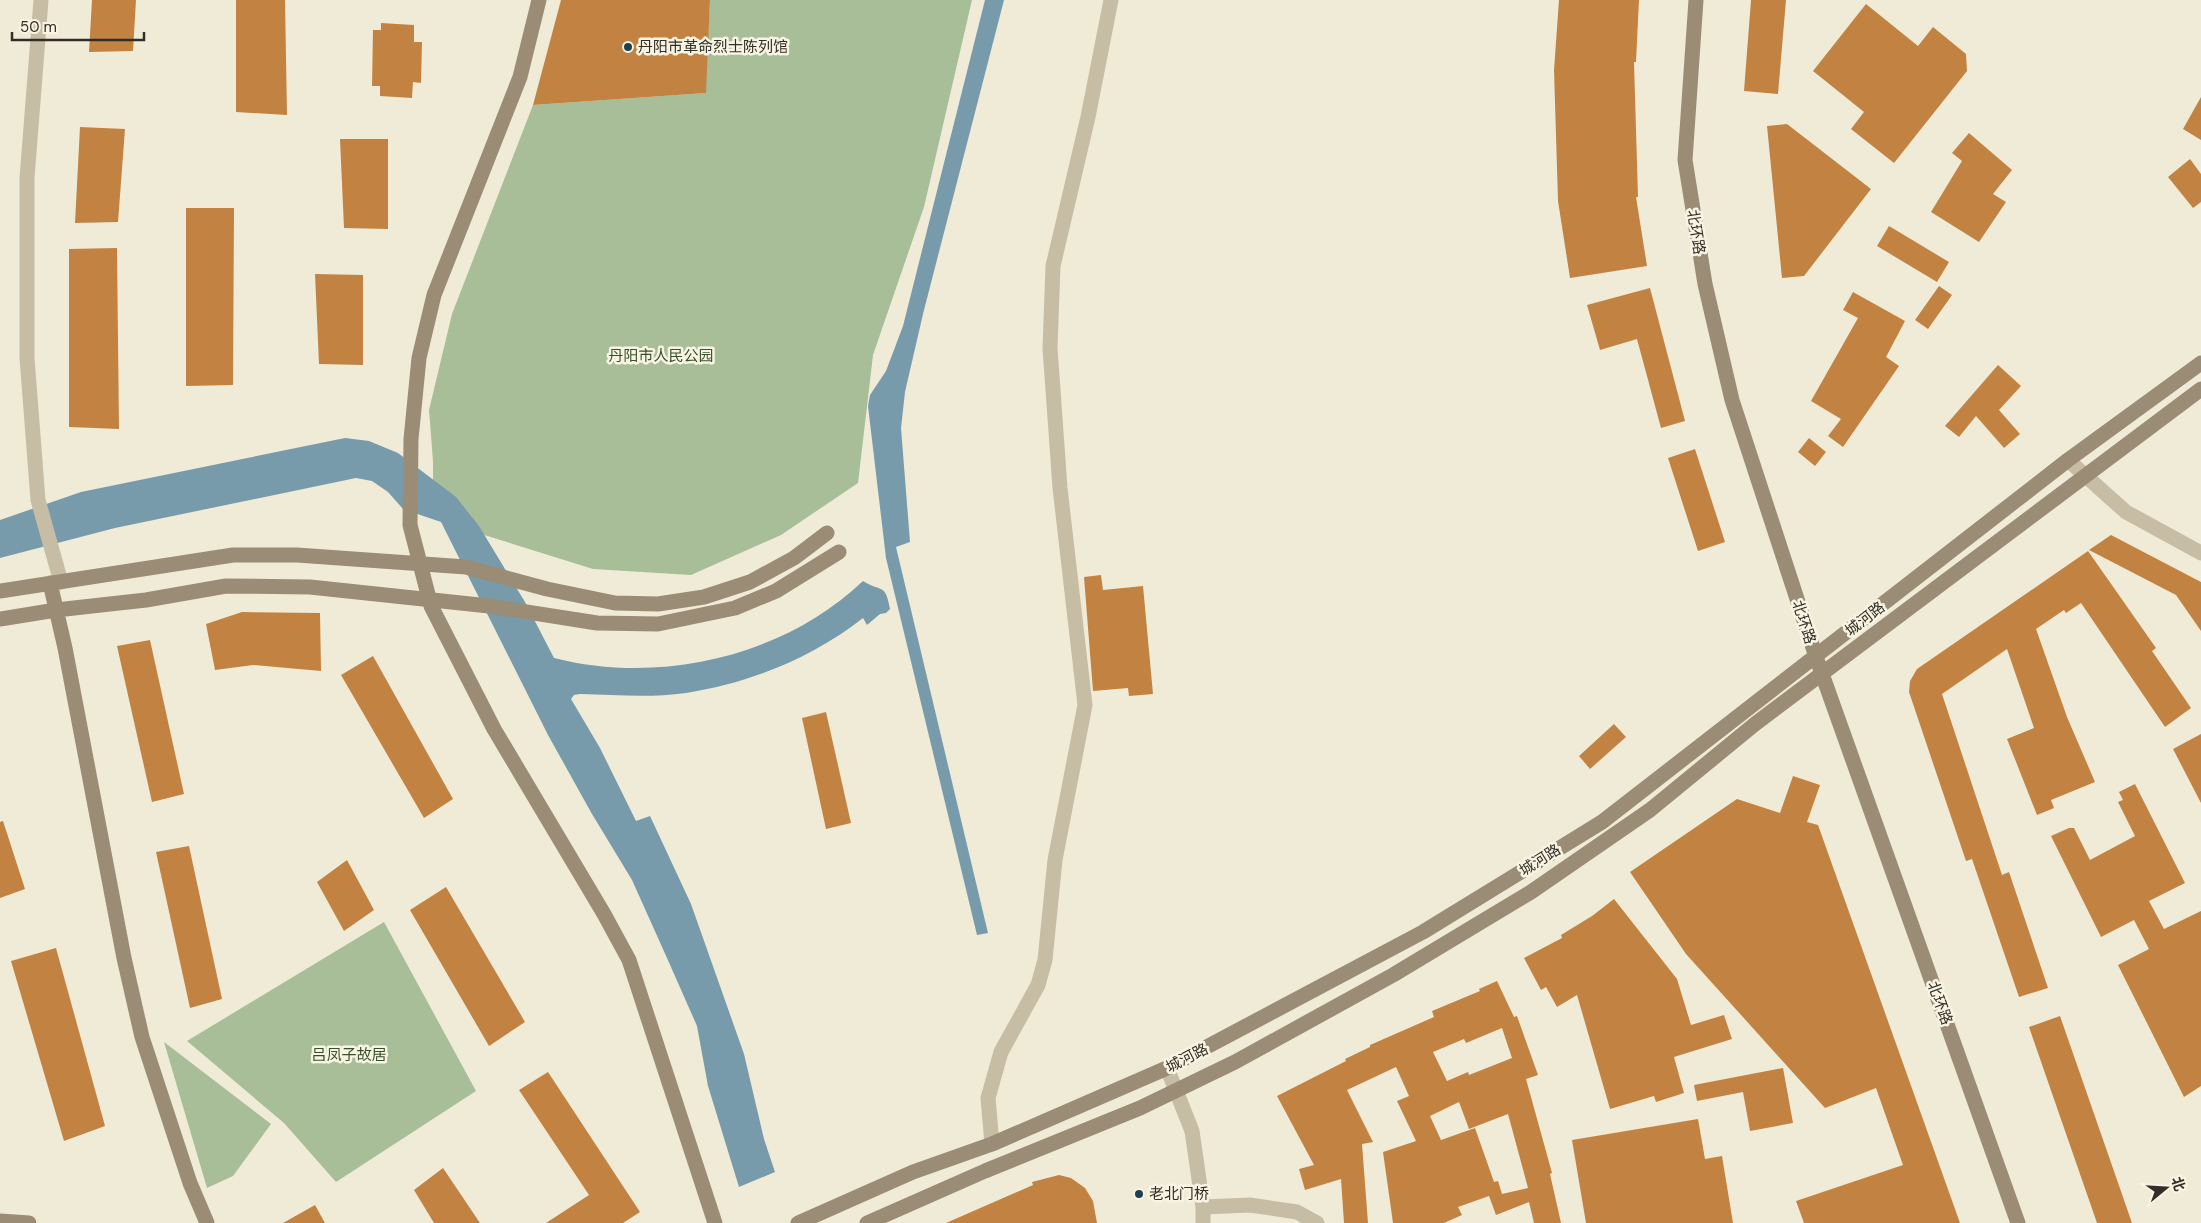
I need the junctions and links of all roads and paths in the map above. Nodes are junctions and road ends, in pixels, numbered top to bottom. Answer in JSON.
{"nodes":[{"id":1,"x":41,"y":0,"type":"edge"},
{"id":2,"x":539,"y":0,"type":"edge"},
{"id":3,"x":1111,"y":0,"type":"edge"},
{"id":4,"x":1696,"y":0,"type":"edge"},
{"id":5,"x":2201,"y":363,"type":"edge"},
{"id":6,"x":2201,"y":389,"type":"edge"},
{"id":7,"x":2068,"y":460,"type":"junction"},
{"id":8,"x":2085,"y":476,"type":"junction"},
{"id":9,"x":827,"y":533,"type":"dead end"},
{"id":10,"x":839,"y":552,"type":"dead end"},
{"id":11,"x":2201,"y":552,"type":"edge"},
{"id":12,"x":419,"y":563,"type":"junction"},
{"id":13,"x":56,"y":582,"type":"junction"},
{"id":14,"x":0,"y":592,"type":"edge"},
{"id":15,"x":429,"y":599,"type":"junction"},
{"id":16,"x":56,"y":610,"type":"junction"},
{"id":17,"x":0,"y":619,"type":"edge"},
{"id":18,"x":1816,"y":657,"type":"junction"},
{"id":19,"x":1822,"y":673,"type":"junction"},
{"id":20,"x":1167,"y":1068,"type":"junction"},
{"id":21,"x":1176,"y":1091,"type":"junction"},
{"id":22,"x":992,"y":1144,"type":"junction"},
{"id":23,"x":1203,"y":1207,"type":"junction"},
{"id":24,"x":0,"y":1220,"type":"edge"},
{"id":25,"x":29,"y":1223,"type":"edge"},
{"id":26,"x":207,"y":1223,"type":"edge"},
{"id":27,"x":715,"y":1223,"type":"edge"},
{"id":28,"x":798,"y":1223,"type":"edge"},
{"id":29,"x":867,"y":1223,"type":"edge"},
{"id":30,"x":1203,"y":1223,"type":"edge"},
{"id":31,"x":1317,"y":1223,"type":"edge"},
{"id":32,"x":2018,"y":1223,"type":"edge"}],
"edges":[{"from":1,"to":13,"type":"street"},
{"from":2,"to":12,"type":"main road"},
{"from":3,"to":22,"type":"street"},
{"from":4,"to":18,"type":"main road","name":"北环路"},
{"from":5,"to":7,"type":"main road","name":"城河路"},
{"from":6,"to":8,"type":"main road","name":"城河路"},
{"from":7,"to":8,"type":"street"},
{"from":7,"to":18,"type":"main road","name":"城河路"},
{"from":8,"to":11,"type":"street"},
{"from":8,"to":19,"type":"main road","name":"城河路"},
{"from":9,"to":12,"type":"main road"},
{"from":10,"to":15,"type":"main road"},
{"from":12,"to":13,"type":"main road"},
{"from":12,"to":15,"type":"main road"},
{"from":13,"to":14,"type":"main road"},
{"from":13,"to":16,"type":"main road"},
{"from":15,"to":16,"type":"main road"},
{"from":15,"to":27,"type":"main road"},
{"from":16,"to":17,"type":"main road"},
{"from":16,"to":26,"type":"main road"},
{"from":18,"to":19,"type":"main road","name":"北环路"},
{"from":18,"to":20,"type":"main road","name":"城河路"},
{"from":19,"to":21,"type":"main road","name":"城河路"},
{"from":19,"to":32,"type":"main road","name":"北环路"},
{"from":20,"to":21,"type":"street"},
{"from":20,"to":22,"type":"main road","name":"城河路"},
{"from":21,"to":23,"type":"street"},
{"from":21,"to":29,"type":"main road","name":"城河路"},
{"from":22,"to":28,"type":"main road","name":"城河路"},
{"from":23,"to":30,"type":"street"},
{"from":23,"to":31,"type":"street"},
{"from":24,"to":25,"type":"main road"}]}
